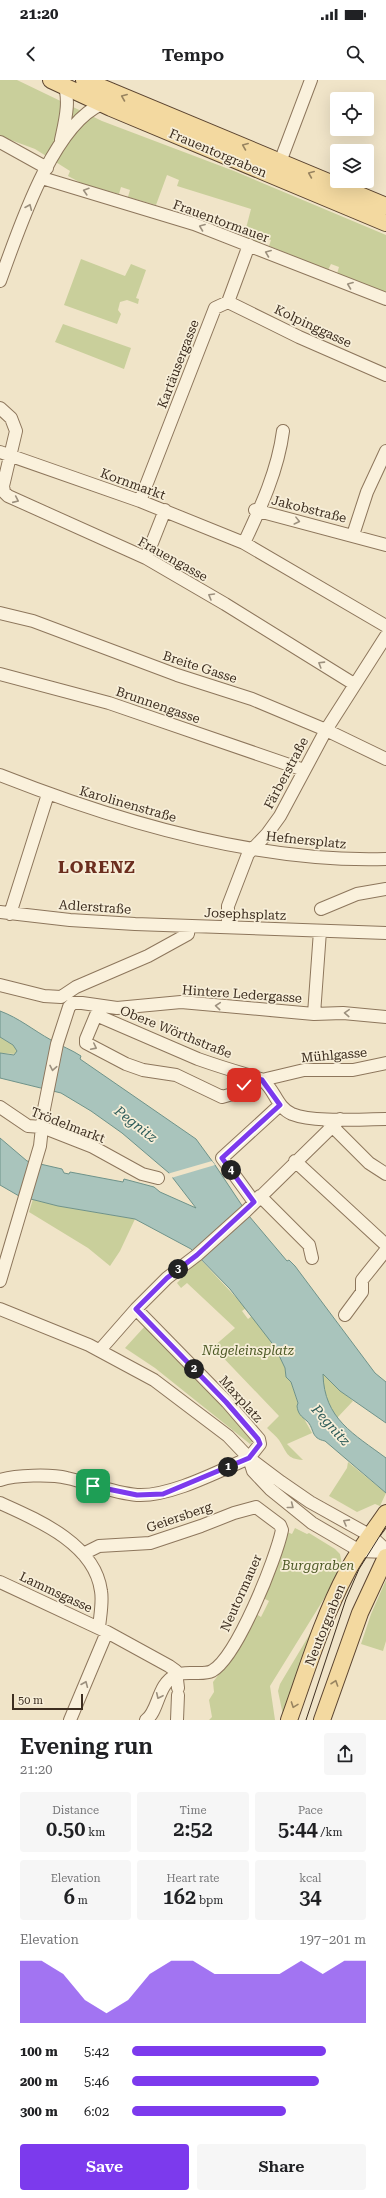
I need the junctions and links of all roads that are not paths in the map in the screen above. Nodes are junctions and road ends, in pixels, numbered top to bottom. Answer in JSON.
{"nodes":[{"id":1,"x":84,"y":80,"type":"edge"},
{"id":2,"x":311,"y":80,"type":"edge"},
{"id":3,"x":59,"y":82,"type":"edge"},
{"id":4,"x":104,"y":91,"type":"edge"},
{"id":5,"x":0,"y":142,"type":"edge"},
{"id":6,"x":60,"y":143,"type":"junction"},
{"id":7,"x":280,"y":162,"type":"junction"},
{"id":8,"x":45,"y":173,"type":"junction"},
{"id":9,"x":274,"y":176,"type":"junction"},
{"id":10,"x":386,"y":206,"type":"edge"},
{"id":11,"x":359,"y":212,"type":"junction"},
{"id":12,"x":386,"y":223,"type":"edge"},
{"id":13,"x":249,"y":246,"type":"junction"},
{"id":14,"x":0,"y":281,"type":"edge"},
{"id":15,"x":386,"y":299,"type":"edge"},
{"id":16,"x":228,"y":302,"type":"junction"},
{"id":17,"x":386,"y":375,"type":"edge"},
{"id":18,"x":0,"y":408,"type":"edge"},
{"id":19,"x":283,"y":431,"type":"dead end"},
{"id":20,"x":386,"y":452,"type":"edge"},
{"id":21,"x":5,"y":453,"type":"edge"},
{"id":22,"x":140,"y":501,"type":"junction"},
{"id":23,"x":165,"y":510,"type":"junction"},
{"id":24,"x":257,"y":511,"type":"junction"},
{"id":25,"x":354,"y":535,"type":"junction"},
{"id":26,"x":244,"y":543,"type":"junction"},
{"id":27,"x":386,"y":545,"type":"edge"},
{"id":28,"x":146,"y":558,"type":"junction"},
{"id":29,"x":0,"y":613,"type":"edge"},
{"id":30,"x":386,"y":626,"type":"edge"},
{"id":31,"x":386,"y":636,"type":"edge"},
{"id":32,"x":0,"y":674,"type":"edge"},
{"id":33,"x":354,"y":684,"type":"junction"},
{"id":34,"x":326,"y":730,"type":"junction"},
{"id":35,"x":386,"y":759,"type":"edge"},
{"id":36,"x":304,"y":770,"type":"junction"},
{"id":37,"x":0,"y":775,"type":"edge"},
{"id":38,"x":48,"y":794,"type":"junction"},
{"id":39,"x":252,"y":849,"type":"junction"},
{"id":40,"x":386,"y":859,"type":"edge"},
{"id":41,"x":386,"y":889,"type":"edge"},
{"id":42,"x":321,"y":909,"type":"dead end"},
{"id":43,"x":5,"y":913,"type":"edge"},
{"id":44,"x":189,"y":926,"type":"junction"},
{"id":45,"x":228,"y":927,"type":"junction"},
{"id":46,"x":320,"y":931,"type":"junction"},
{"id":47,"x":386,"y":933,"type":"edge"},
{"id":48,"x":0,"y":985,"type":"edge"},
{"id":49,"x":70,"y":999,"type":"junction"},
{"id":50,"x":314,"y":1014,"type":"junction"},
{"id":51,"x":386,"y":1017,"type":"edge"},
{"id":52,"x":386,"y":1063,"type":"edge"},
{"id":53,"x":249,"y":1076,"type":"junction"},
{"id":54,"x":262,"y":1080,"type":"junction"},
{"id":55,"x":0,"y":1107,"type":"edge"},
{"id":56,"x":280,"y":1107,"type":"junction"},
{"id":57,"x":386,"y":1118,"type":"edge"},
{"id":58,"x":334,"y":1123,"type":"junction"},
{"id":59,"x":42,"y":1127,"type":"junction"},
{"id":60,"x":292,"y":1162,"type":"junction"},
{"id":61,"x":386,"y":1174,"type":"edge"},
{"id":62,"x":158,"y":1178,"type":"dead end"},
{"id":63,"x":253,"y":1203,"type":"junction"},
{"id":64,"x":386,"y":1245,"type":"edge"},
{"id":65,"x":386,"y":1250,"type":"edge"},
{"id":66,"x":312,"y":1258,"type":"dead end"},
{"id":67,"x":0,"y":1281,"type":"edge"},
{"id":68,"x":0,"y":1309,"type":"edge"},
{"id":69,"x":136,"y":1309,"type":"junction"},
{"id":70,"x":344,"y":1315,"type":"dead end"},
{"id":71,"x":100,"y":1350,"type":"junction"},
{"id":72,"x":249,"y":1458,"type":"junction"},
{"id":73,"x":0,"y":1480,"type":"edge"},
{"id":74,"x":0,"y":1503,"type":"edge"},
{"id":75,"x":386,"y":1513,"type":"edge"},
{"id":76,"x":280,"y":1525,"type":"joint"},
{"id":77,"x":371,"y":1536,"type":"junction"},
{"id":78,"x":360,"y":1551,"type":"junction"},
{"id":79,"x":386,"y":1551,"type":"edge"},
{"id":80,"x":83,"y":1554,"type":"junction"},
{"id":81,"x":386,"y":1557,"type":"edge"},
{"id":82,"x":0,"y":1582,"type":"edge"},
{"id":83,"x":103,"y":1630,"type":"junction"},
{"id":84,"x":176,"y":1675,"type":"junction"},
{"id":85,"x":70,"y":1720,"type":"edge"},
{"id":86,"x":146,"y":1720,"type":"edge"},
{"id":87,"x":177,"y":1720,"type":"edge"},
{"id":88,"x":289,"y":1720,"type":"edge"},
{"id":89,"x":322,"y":1720,"type":"edge"}],
"edges":[{"from":1,"to":4,"type":"main road","name":"Frauentorgraben"},
{"from":2,"to":7,"type":"street"},
{"from":3,"to":4,"type":"main road","name":"Frauentorgraben"},
{"from":3,"to":6,"type":"street"},
{"from":4,"to":6,"type":"street"},
{"from":7,"to":4,"type":"main road","name":"Frauentorgraben","one_way":true},
{"from":4,"to":9,"type":"main road","name":"Frauentorgraben"},
{"from":5,"to":8,"type":"street","name":"Frauentormauer"},
{"from":6,"to":8,"type":"street"},
{"from":7,"to":9,"type":"street"},
{"from":10,"to":7,"type":"main road","name":"Frauentorgraben","one_way":true},
{"from":13,"to":8,"type":"street","name":"Frauentormauer","one_way":true},
{"from":14,"to":8,"type":"street","one_way":true},
{"from":9,"to":11,"type":"main road","name":"Frauentorgraben"},
{"from":10,"to":11,"type":"street"},
{"from":11,"to":12,"type":"main road","name":"Frauentorgraben"},
{"from":15,"to":13,"type":"street","name":"Frauentormauer","one_way":true},
{"from":13,"to":16,"type":"street"},
{"from":16,"to":17,"type":"street","name":"Kolpinggasse"},
{"from":16,"to":22,"type":"street","name":"Kartäusergasse"},
{"from":18,"to":21,"type":"street","name":"Frauengasse"},
{"from":19,"to":24,"type":"street"},
{"from":20,"to":25,"type":"street"},
{"from":21,"to":22,"type":"street","name":"Kornmarkt"},
{"from":21,"to":28,"type":"street","name":"Frauengasse","one_way":true},
{"from":22,"to":23,"type":"street","name":"Kornmarkt"},
{"from":23,"to":26,"type":"street","name":"Kornmarkt"},
{"from":23,"to":28,"type":"street"},
{"from":24,"to":25,"type":"street","name":"Jakobstraße","one_way":true},
{"from":24,"to":26,"type":"street","name":"Jakobstraße"},
{"from":25,"to":27,"type":"street","name":"Jakobstraße"},
{"from":26,"to":30,"type":"street","name":"Kornmarkt"},
{"from":33,"to":28,"type":"street","name":"Frauengasse","one_way":true},
{"from":29,"to":34,"type":"street","name":"Breite Gasse"},
{"from":31,"to":33,"type":"street","name":"Färberstraße"},
{"from":32,"to":36,"type":"street","name":"Brunnengasse"},
{"from":33,"to":34,"type":"street","name":"Färberstraße"},
{"from":34,"to":35,"type":"street","name":"Breite Gasse"},
{"from":34,"to":36,"type":"street","name":"Färberstraße"},
{"from":36,"to":39,"type":"street","name":"Färberstraße"},
{"from":37,"to":38,"type":"street","name":"Karolinenstraße"},
{"from":38,"to":39,"type":"street","name":"Karolinenstraße"},
{"from":38,"to":43,"type":"street"},
{"from":39,"to":40,"type":"street","name":"Hefnersplatz"},
{"from":39,"to":45,"type":"street","name":"Färberstraße"},
{"from":41,"to":42,"type":"street"},
{"from":43,"to":44,"type":"street","name":"Adlerstraße"},
{"from":44,"to":45,"type":"street","name":"Josephsplatz"},
{"from":44,"to":49,"type":"street","name":"Josephsplatz"},
{"from":45,"to":46,"type":"street","name":"Josephsplatz"},
{"from":46,"to":47,"type":"street","name":"Josephsplatz"},
{"from":46,"to":50,"type":"street"},
{"from":48,"to":49,"type":"street","name":"Hintere Ledergasse"},
{"from":50,"to":49,"type":"street","name":"Hintere Ledergasse","one_way":true},
{"from":49,"to":59,"type":"street","one_way":true},
{"from":51,"to":50,"type":"street","name":"Hintere Ledergasse","one_way":true},
{"from":52,"to":54,"type":"street","name":"Mühlgasse"},
{"from":53,"to":53,"type":"street","name":"Obere Wörthstraße","one_way":true},
{"from":53,"to":54,"type":"street","name":"Obere Wörthstraße"},
{"from":54,"to":56,"type":"street"},
{"from":55,"to":59,"type":"street","name":"Trödelmarkt"},
{"from":56,"to":58,"type":"street"},
{"from":56,"to":63,"type":"street"},
{"from":57,"to":58,"type":"street"},
{"from":58,"to":60,"type":"street"},
{"from":58,"to":61,"type":"street"},
{"from":59,"to":62,"type":"street","name":"Trödelmarkt"},
{"from":59,"to":67,"type":"street"},
{"from":60,"to":63,"type":"street"},
{"from":60,"to":64,"type":"street"},
{"from":63,"to":66,"type":"street"},
{"from":63,"to":69,"type":"street"},
{"from":65,"to":70,"type":"street"},
{"from":68,"to":71,"type":"street"},
{"from":69,"to":71,"type":"street"},
{"from":69,"to":72,"type":"street","name":"Maxplatz"},
{"from":71,"to":72,"type":"street"},
{"from":72,"to":73,"type":"street"},
{"from":77,"to":72,"type":"street","one_way":true},
{"from":72,"to":78,"type":"street","one_way":true},
{"from":74,"to":80,"type":"street"},
{"from":75,"to":77,"type":"main road","name":"Neutorgraben"},
{"from":76,"to":80,"type":"street","name":"Geiersberg"},
{"from":76,"to":84,"type":"street","name":"Neutormauer"},
{"from":77,"to":78,"type":"main road","name":"Neutorgraben"},
{"from":77,"to":79,"type":"street"},
{"from":78,"to":79,"type":"street"},
{"from":78,"to":88,"type":"main road","name":"Neutorgraben","one_way":true},
{"from":80,"to":83,"type":"street"},
{"from":89,"to":81,"type":"main road","one_way":true},
{"from":82,"to":83,"type":"street","name":"Lammsgasse"},
{"from":83,"to":84,"type":"street","name":"Lammsgasse"},
{"from":85,"to":83,"type":"street","one_way":true},
{"from":84,"to":86,"type":"street","one_way":true},
{"from":84,"to":87,"type":"street"}]}
